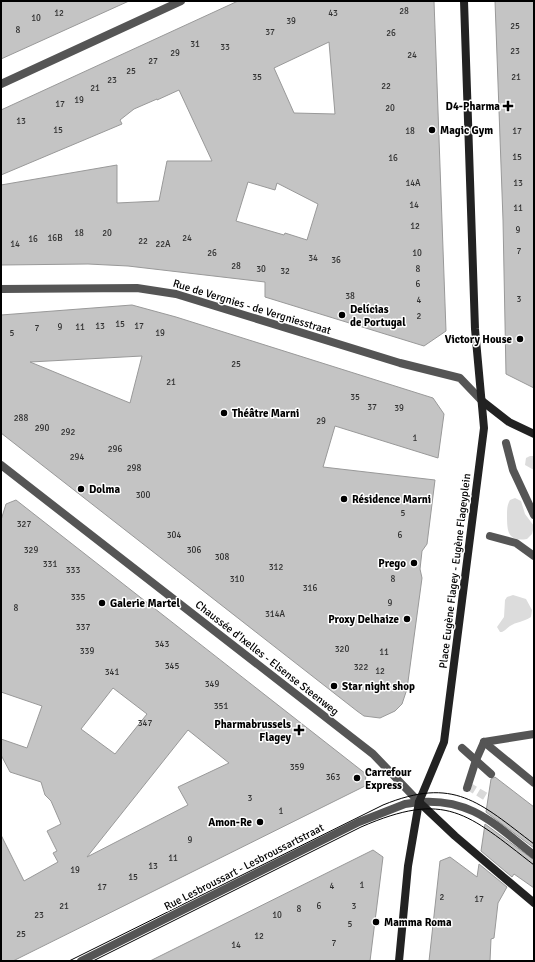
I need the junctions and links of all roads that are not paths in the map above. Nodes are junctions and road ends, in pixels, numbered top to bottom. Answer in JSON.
{"nodes":[{"id":1,"x":181,"y":1,"type":"edge"},
{"id":2,"x":464,"y":1,"type":"edge"},
{"id":3,"x":1,"y":84,"type":"edge"},
{"id":4,"x":1,"y":289,"type":"edge"},
{"id":5,"x":482,"y":401,"type":"junction"},
{"id":6,"x":534,"y":434,"type":"edge"},
{"id":7,"x":506,"y":443,"type":"dead end"},
{"id":8,"x":2,"y":467,"type":"edge"},
{"id":9,"x":534,"y":515,"type":"edge"},
{"id":10,"x":490,"y":536,"type":"dead end"},
{"id":11,"x":534,"y":556,"type":"edge"},
{"id":12,"x":534,"y":734,"type":"edge"},
{"id":13,"x":484,"y":742,"type":"junction"},
{"id":14,"x":462,"y":748,"type":"dead end"},
{"id":15,"x":476,"y":760,"type":"junction"},
{"id":16,"x":491,"y":774,"type":"dead end"},
{"id":17,"x":534,"y":783,"type":"edge"},
{"id":18,"x":467,"y":788,"type":"dead end"},
{"id":19,"x":420,"y":802,"type":"junction"},
{"id":20,"x":534,"y":855,"type":"edge"},
{"id":21,"x":534,"y":903,"type":"edge"},
{"id":22,"x":81,"y":961,"type":"edge"},
{"id":23,"x":399,"y":961,"type":"edge"}],
"edges":[{"from":1,"to":3,"type":"street"},
{"from":2,"to":5,"type":"main road","name":"Place Eugène Flagey - Eugène Flageyplein"},
{"from":4,"to":5,"type":"street","name":"Rue de Vergnies - de Vergniesstraat"},
{"from":5,"to":6,"type":"main road"},
{"from":5,"to":19,"type":"main road","name":"Place Eugène Flagey - Eugène Flageyplein"},
{"from":7,"to":9,"type":"street"},
{"from":8,"to":19,"type":"street","name":"Chaussée d'Ixelles - Elsense Steenweg"},
{"from":10,"to":11,"type":"street"},
{"from":12,"to":13,"type":"street"},
{"from":13,"to":15,"type":"street"},
{"from":13,"to":17,"type":"street"},
{"from":14,"to":15,"type":"street"},
{"from":15,"to":16,"type":"street"},
{"from":15,"to":18,"type":"street"},
{"from":19,"to":20,"type":"street"},
{"from":19,"to":21,"type":"main road"},
{"from":19,"to":22,"type":"street","name":"Rue Lesbroussart - Lesbroussartstraat"},
{"from":19,"to":23,"type":"main road","name":"Place Eugène Flagey - Eugène Flageyplein"}]}
